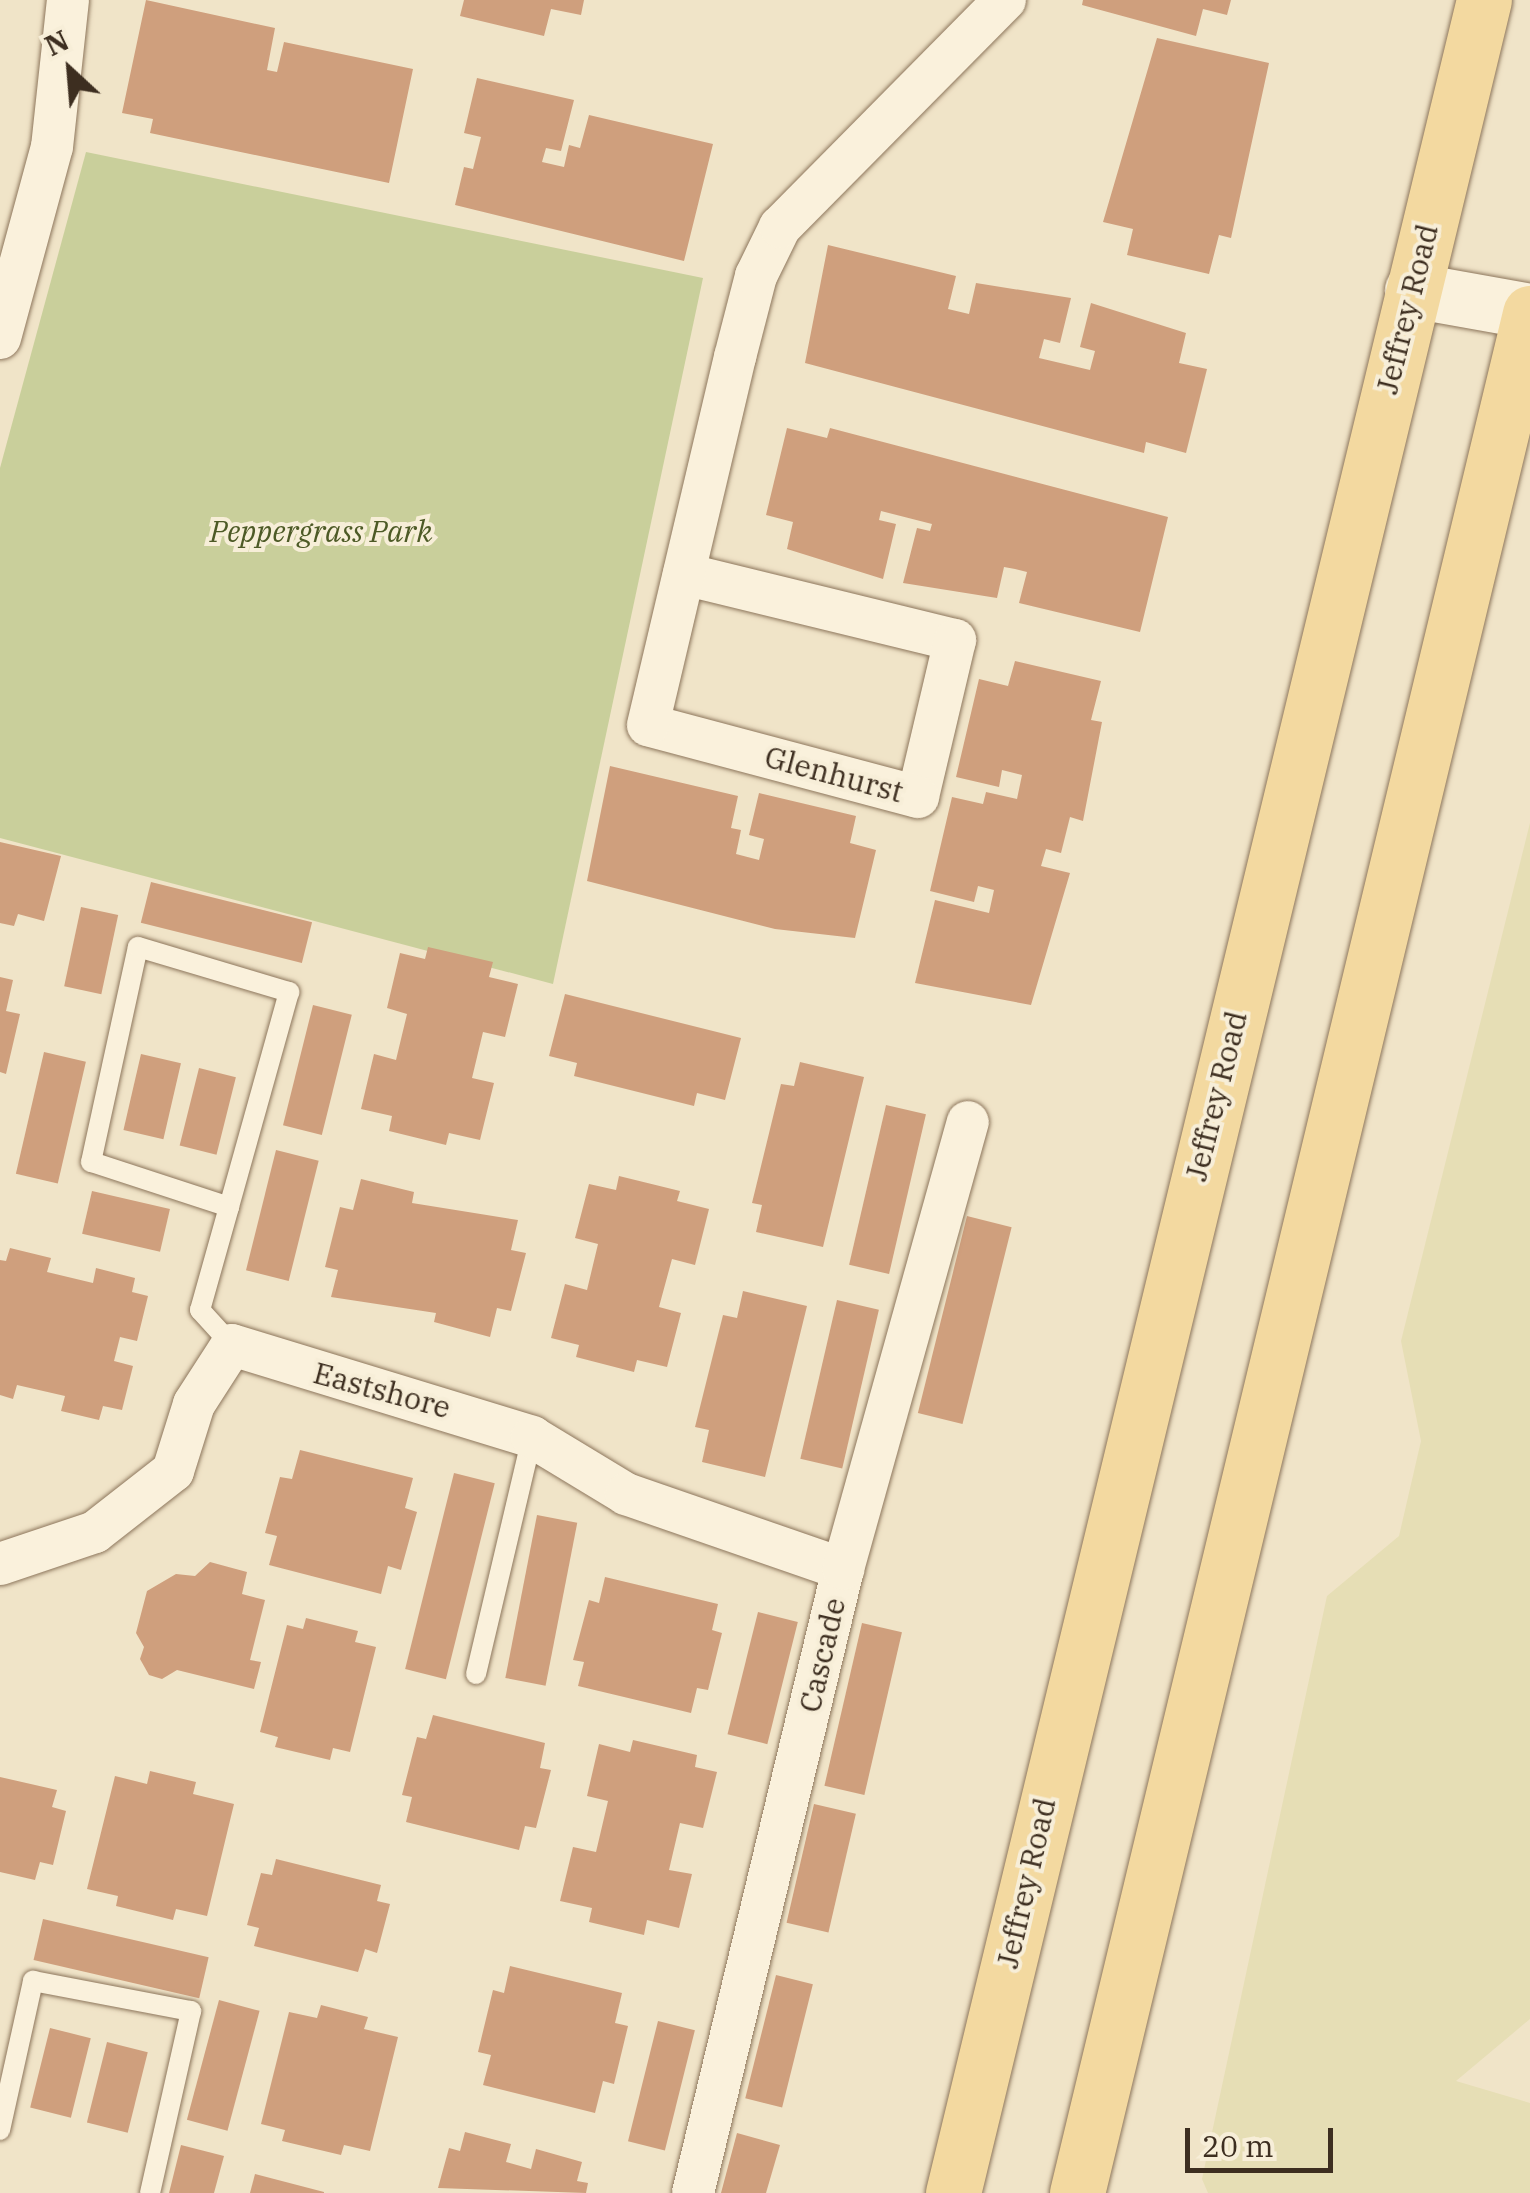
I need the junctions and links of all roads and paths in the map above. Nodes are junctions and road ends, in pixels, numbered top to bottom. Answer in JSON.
{"nodes":[{"id":1,"x":1005,"y":0,"type":"edge"},
{"id":2,"x":1484,"y":0,"type":"edge"},
{"id":3,"x":65,"y":1,"type":"edge"},
{"id":4,"x":1412,"y":290,"type":"junction"},
{"id":5,"x":1530,"y":312,"type":"edge"},
{"id":6,"x":0,"y":338,"type":"edge"},
{"id":7,"x":684,"y":574,"type":"junction"},
{"id":8,"x":968,"y":1122,"type":"dead end"},
{"id":9,"x":229,"y":1207,"type":"junction"},
{"id":10,"x":232,"y":1345,"type":"junction"},
{"id":11,"x":532,"y":1437,"type":"junction"},
{"id":12,"x":0,"y":1564,"type":"edge"},
{"id":13,"x":843,"y":1569,"type":"junction"},
{"id":14,"x":476,"y":1674,"type":"dead end"},
{"id":15,"x":0,"y":2130,"type":"edge"},
{"id":16,"x":150,"y":2193,"type":"edge"},
{"id":17,"x":694,"y":2193,"type":"edge"},
{"id":18,"x":953,"y":2193,"type":"edge"},
{"id":19,"x":1077,"y":2193,"type":"edge"}],
"edges":[{"from":1,"to":7,"type":"street","name":"Glenhurst"},
{"from":2,"to":4,"type":"main road","name":"Jeffrey Road"},
{"from":3,"to":6,"type":"street"},
{"from":4,"to":5,"type":"street"},
{"from":4,"to":18,"type":"main road","name":"Jeffrey Road"},
{"from":5,"to":19,"type":"main road"},
{"from":7,"to":7,"type":"street","name":"Glenhurst"},
{"from":8,"to":13,"type":"street","name":"Cascade"},
{"from":9,"to":9,"type":"lane"},
{"from":9,"to":10,"type":"lane"},
{"from":10,"to":11,"type":"street","name":"Eastshore"},
{"from":10,"to":12,"type":"street"},
{"from":11,"to":13,"type":"street","name":"Eastshore"},
{"from":11,"to":14,"type":"lane"},
{"from":13,"to":17,"type":"street","name":"Cascade"},
{"from":15,"to":16,"type":"lane"}]}
